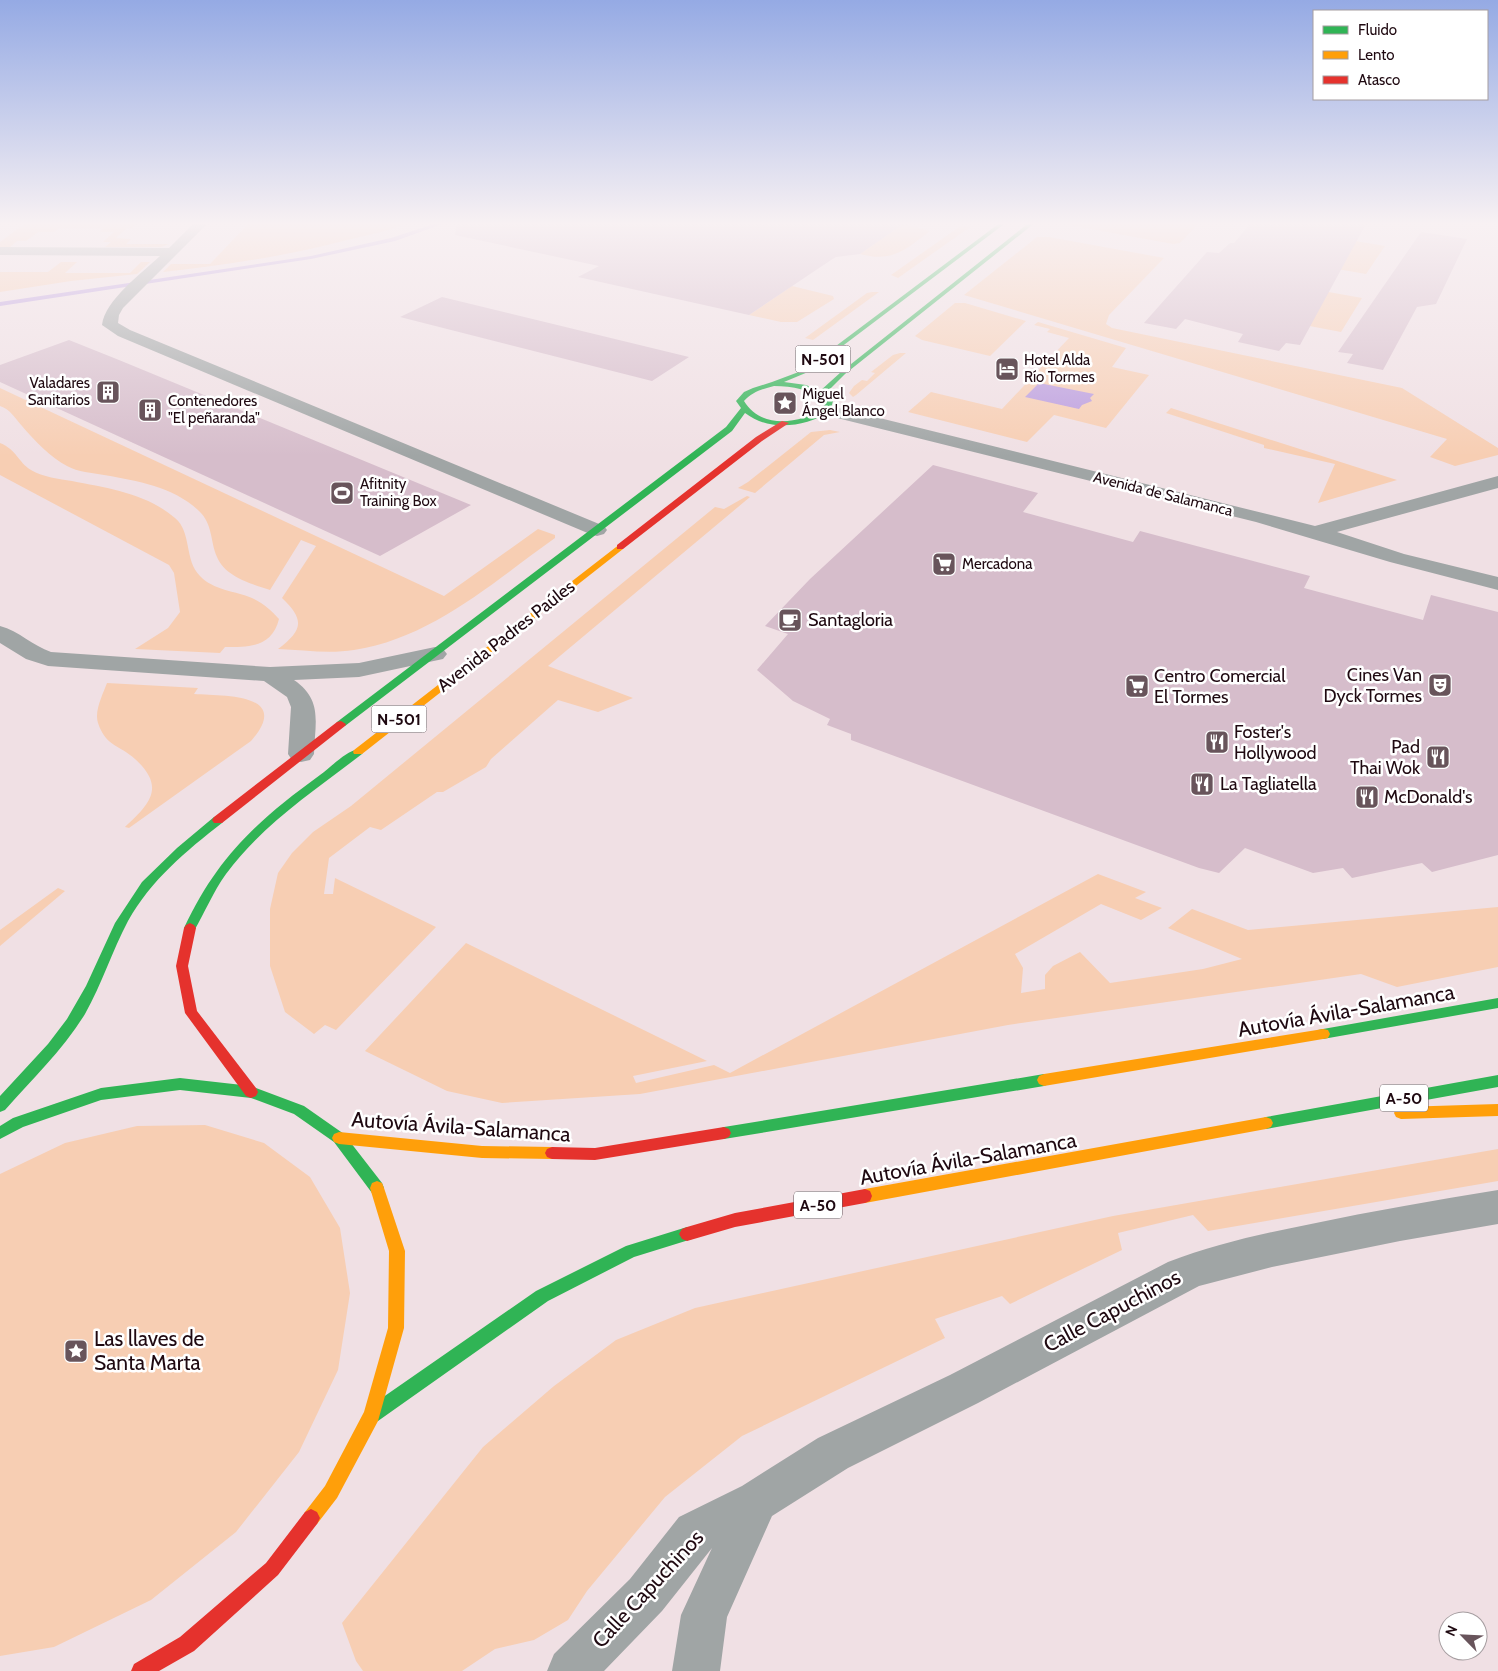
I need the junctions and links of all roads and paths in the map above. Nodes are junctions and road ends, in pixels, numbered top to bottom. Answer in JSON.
{"nodes":[{"id":1,"x":124,"y":300,"type":"edge"},
{"id":2,"x":900,"y":300,"type":"edge"},
{"id":3,"x":936,"y":300,"type":"edge"},
{"id":4,"x":774,"y":384,"type":"junction"},
{"id":5,"x":824,"y":402,"type":"junction"},
{"id":6,"x":742,"y":410,"type":"junction"},
{"id":7,"x":785,"y":423,"type":"junction"},
{"id":8,"x":1498,"y":482,"type":"edge"},
{"id":9,"x":1373,"y":515,"type":"junction"},
{"id":10,"x":597,"y":530,"type":"junction"},
{"id":11,"x":1315,"y":532,"type":"junction"},
{"id":12,"x":1397,"y":558,"type":"junction"},
{"id":13,"x":1498,"y":584,"type":"edge"},
{"id":14,"x":0,"y":634,"type":"edge"},
{"id":15,"x":435,"y":654,"type":"junction"},
{"id":16,"x":270,"y":674,"type":"junction"},
{"id":17,"x":301,"y":754,"type":"junction"},
{"id":18,"x":1498,"y":1003,"type":"edge"},
{"id":19,"x":1498,"y":1081,"type":"edge"},
{"id":20,"x":252,"y":1092,"type":"junction"},
{"id":21,"x":0,"y":1106,"type":"edge"},
{"id":22,"x":1498,"y":1110,"type":"edge"},
{"id":23,"x":1309,"y":1115,"type":"junction"},
{"id":24,"x":0,"y":1132,"type":"edge"},
{"id":25,"x":339,"y":1138,"type":"junction"},
{"id":26,"x":1498,"y":1207,"type":"edge"},
{"id":27,"x":372,"y":1415,"type":"junction"},
{"id":28,"x":757,"y":1500,"type":"junction"},
{"id":29,"x":141,"y":1671,"type":"edge"},
{"id":30,"x":571,"y":1671,"type":"edge"},
{"id":31,"x":696,"y":1671,"type":"edge"}],
"edges":[{"from":1,"to":10,"type":"street"},
{"from":2,"to":4,"type":"highway","number":"N-501"},
{"from":3,"to":5,"type":"highway","number":"N-501"},
{"from":4,"to":5,"type":"highway","number":"N-501"},
{"from":4,"to":6,"type":"highway","number":"N-501"},
{"from":5,"to":7,"type":"highway","number":"N-501"},
{"from":5,"to":11,"type":"street","name":"Avenida de Salamanca"},
{"from":6,"to":7,"type":"highway","number":"N-501"},
{"from":6,"to":10,"type":"highway","name":"Avenida Padres Paúles","number":"N-501"},
{"from":7,"to":20,"type":"highway","name":"Avenida Padres Paúles","number":"N-501"},
{"from":8,"to":9,"type":"street"},
{"from":9,"to":11,"type":"street"},
{"from":9,"to":12,"type":"street"},
{"from":10,"to":15,"type":"highway","name":"Avenida Padres Paúles","number":"N-501"},
{"from":11,"to":12,"type":"street","name":"Avenida de Salamanca"},
{"from":12,"to":13,"type":"street","name":"Avenida de Salamanca"},
{"from":14,"to":16,"type":"street"},
{"from":15,"to":16,"type":"street"},
{"from":15,"to":17,"type":"highway","name":"Avenida Padres Paúles","number":"N-501"},
{"from":16,"to":17,"type":"street"},
{"from":17,"to":21,"type":"highway","name":"Avenida Padres Paúles","number":"N-501"},
{"from":18,"to":25,"type":"highway","name":"Autovía Ávila-Salamanca"},
{"from":19,"to":23,"type":"highway","name":"Autovía Ávila-Salamanca","number":"A-50"},
{"from":20,"to":24,"type":"highway"},
{"from":20,"to":25,"type":"highway"},
{"from":22,"to":23,"type":"highway"},
{"from":23,"to":27,"type":"highway","name":"Autovía Ávila-Salamanca","number":"A-50"},
{"from":25,"to":27,"type":"highway"},
{"from":26,"to":28,"type":"street","name":"Calle Capuchinos"},
{"from":27,"to":29,"type":"highway"},
{"from":28,"to":30,"type":"street","name":"Calle Capuchinos"},
{"from":28,"to":31,"type":"street","name":"Calle Capuchinos"}]}
